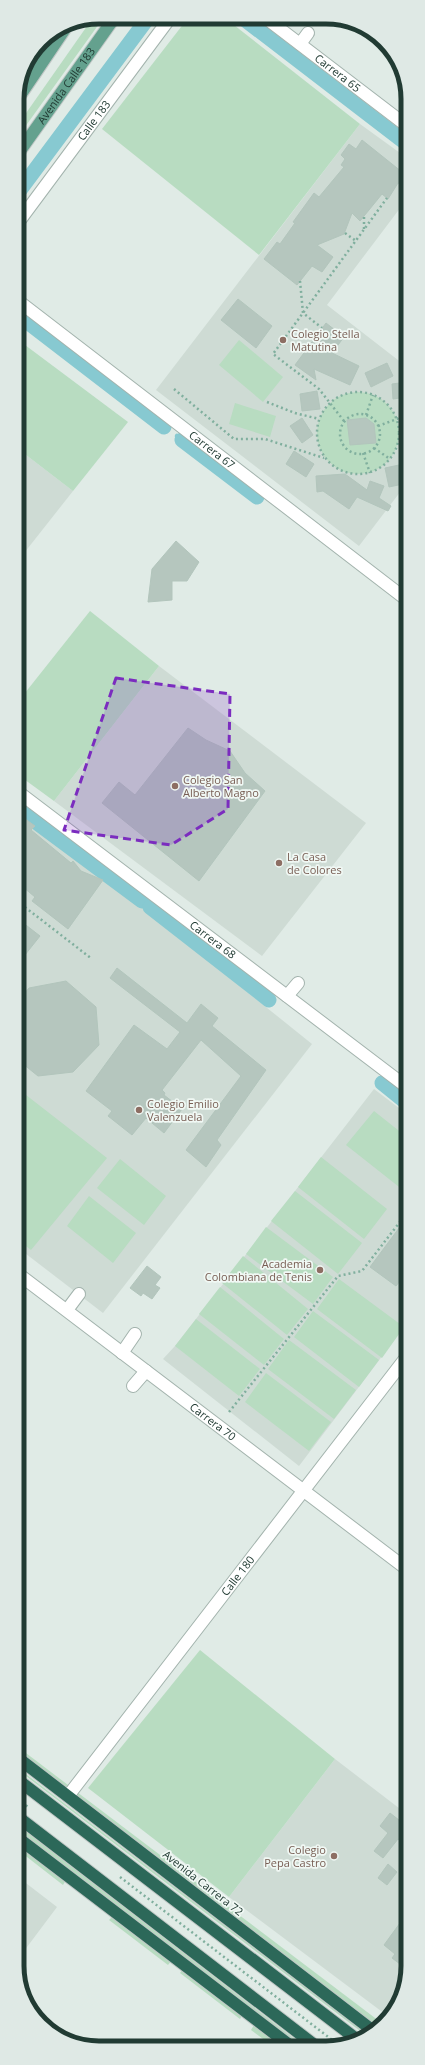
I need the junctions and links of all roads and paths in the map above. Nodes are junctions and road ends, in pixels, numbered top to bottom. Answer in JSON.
{"nodes":[{"id":1,"x":110,"y":24,"type":"edge"},
{"id":2,"x":166,"y":24,"type":"edge"},
{"id":3,"x":274,"y":24,"type":"edge"},
{"id":4,"x":308,"y":33,"type":"dead end"},
{"id":5,"x":61,"y":35,"type":"edge"},
{"id":6,"x":300,"y":44,"type":"junction"},
{"id":7,"x":25,"y":89,"type":"edge"},
{"id":8,"x":401,"y":121,"type":"edge"},
{"id":9,"x":24,"y":145,"type":"edge"},
{"id":10,"x":387,"y":198,"type":"dead end"},
{"id":11,"x":24,"y":215,"type":"edge"},
{"id":12,"x":364,"y":217,"type":"dead end"},
{"id":13,"x":364,"y":230,"type":"junction"},
{"id":14,"x":345,"y":233,"type":"dead end"},
{"id":15,"x":356,"y":242,"type":"junction"},
{"id":16,"x":300,"y":281,"type":"dead end"},
{"id":17,"x":24,"y":305,"type":"edge"},
{"id":18,"x":303,"y":313,"type":"junction"},
{"id":19,"x":322,"y":328,"type":"dead end"},
{"id":20,"x":174,"y":389,"type":"dead end"},
{"id":21,"x":373,"y":395,"type":"junction"},
{"id":22,"x":267,"y":402,"type":"dead end"},
{"id":23,"x":330,"y":403,"type":"junction"},
{"id":24,"x":366,"y":415,"type":"junction"},
{"id":25,"x":401,"y":416,"type":"edge"},
{"id":26,"x":319,"y":419,"type":"junction"},
{"id":27,"x":397,"y":419,"type":"junction"},
{"id":28,"x":344,"y":421,"type":"junction"},
{"id":29,"x":378,"y":426,"type":"junction"},
{"id":30,"x":374,"y":448,"type":"junction"},
{"id":31,"x":363,"y":453,"type":"junction"},
{"id":32,"x":324,"y":459,"type":"junction"},
{"id":33,"x":390,"y":459,"type":"junction"},
{"id":34,"x":370,"y":473,"type":"junction"},
{"id":35,"x":401,"y":595,"type":"edge"},
{"id":36,"x":24,"y":796,"type":"edge"},
{"id":37,"x":24,"y":906,"type":"edge"},
{"id":38,"x":92,"y":959,"type":"dead end"},
{"id":39,"x":298,"y":983,"type":"dead end"},
{"id":40,"x":287,"y":996,"type":"junction"},
{"id":41,"x":401,"y":1083,"type":"edge"},
{"id":42,"x":401,"y":1220,"type":"edge"},
{"id":43,"x":24,"y":1278,"type":"edge"},
{"id":44,"x":79,"y":1294,"type":"dead end"},
{"id":45,"x":67,"y":1310,"type":"junction"},
{"id":46,"x":135,"y":1334,"type":"dead end"},
{"id":47,"x":122,"y":1353,"type":"junction"},
{"id":48,"x":401,"y":1364,"type":"edge"},
{"id":49,"x":146,"y":1371,"type":"junction"},
{"id":50,"x":133,"y":1386,"type":"dead end"},
{"id":51,"x":229,"y":1412,"type":"dead end"},
{"id":52,"x":303,"y":1492,"type":"junction"},
{"id":53,"x":401,"y":1565,"type":"edge"},
{"id":54,"x":24,"y":1763,"type":"edge"},
{"id":55,"x":24,"y":1785,"type":"edge"},
{"id":56,"x":68,"y":1796,"type":"junction"},
{"id":57,"x":24,"y":1804,"type":"edge"},
{"id":58,"x":30,"y":1808,"type":"dead end"},
{"id":59,"x":24,"y":1822,"type":"edge"},
{"id":60,"x":24,"y":1843,"type":"edge"},
{"id":61,"x":119,"y":1876,"type":"dead end"},
{"id":62,"x":368,"y":2027,"type":"edge"},
{"id":63,"x":352,"y":2036,"type":"edge"},
{"id":64,"x":333,"y":2040,"type":"edge"},
{"id":65,"x":284,"y":2041,"type":"edge"},
{"id":66,"x":309,"y":2041,"type":"edge"}],
"edges":[{"from":1,"to":9,"type":"main road","name":"Avenida Calle 183"},
{"from":2,"to":11,"type":"street","name":"Calle 183"},
{"from":3,"to":6,"type":"street","name":"Carrera 65"},
{"from":4,"to":6,"type":"street"},
{"from":5,"to":7,"type":"main road"},
{"from":6,"to":8,"type":"street","name":"Carrera 65"},
{"from":10,"to":13,"type":"path"},
{"from":12,"to":13,"type":"path"},
{"from":13,"to":15,"type":"path"},
{"from":14,"to":15,"type":"path"},
{"from":15,"to":18,"type":"path"},
{"from":16,"to":18,"type":"path"},
{"from":17,"to":35,"type":"street","name":"Carrera 67"},
{"from":18,"to":19,"type":"path"},
{"from":18,"to":23,"type":"path"},
{"from":20,"to":32,"type":"path"},
{"from":21,"to":23,"type":"path"},
{"from":21,"to":24,"type":"path"},
{"from":21,"to":27,"type":"path"},
{"from":22,"to":26,"type":"path"},
{"from":23,"to":26,"type":"path"},
{"from":23,"to":28,"type":"path"},
{"from":24,"to":28,"type":"path"},
{"from":24,"to":29,"type":"path"},
{"from":25,"to":27,"type":"path"},
{"from":26,"to":32,"type":"path"},
{"from":27,"to":29,"type":"path"},
{"from":27,"to":33,"type":"path"},
{"from":28,"to":31,"type":"path"},
{"from":29,"to":30,"type":"path"},
{"from":30,"to":31,"type":"path"},
{"from":30,"to":33,"type":"path"},
{"from":31,"to":34,"type":"path"},
{"from":32,"to":34,"type":"path"},
{"from":33,"to":34,"type":"path"},
{"from":36,"to":40,"type":"street","name":"Carrera 68"},
{"from":37,"to":38,"type":"path"},
{"from":39,"to":40,"type":"street"},
{"from":40,"to":41,"type":"street","name":"Carrera 68"},
{"from":42,"to":51,"type":"path"},
{"from":43,"to":45,"type":"street","name":"Carrera 70"},
{"from":44,"to":45,"type":"street"},
{"from":45,"to":47,"type":"street","name":"Carrera 70"},
{"from":46,"to":47,"type":"street"},
{"from":47,"to":49,"type":"street","name":"Carrera 70"},
{"from":48,"to":52,"type":"street","name":"Calle 180"},
{"from":49,"to":50,"type":"street"},
{"from":49,"to":52,"type":"street","name":"Carrera 70"},
{"from":52,"to":53,"type":"street","name":"Carrera 70"},
{"from":52,"to":56,"type":"street","name":"Calle 180"},
{"from":54,"to":56,"type":"highway","name":"Avenida Carrera 72"},
{"from":55,"to":63,"type":"highway"},
{"from":56,"to":62,"type":"highway","name":"Avenida Carrera 72"},
{"from":57,"to":58,"type":"path"},
{"from":59,"to":66,"type":"highway"},
{"from":60,"to":65,"type":"highway"},
{"from":61,"to":64,"type":"path"}]}
